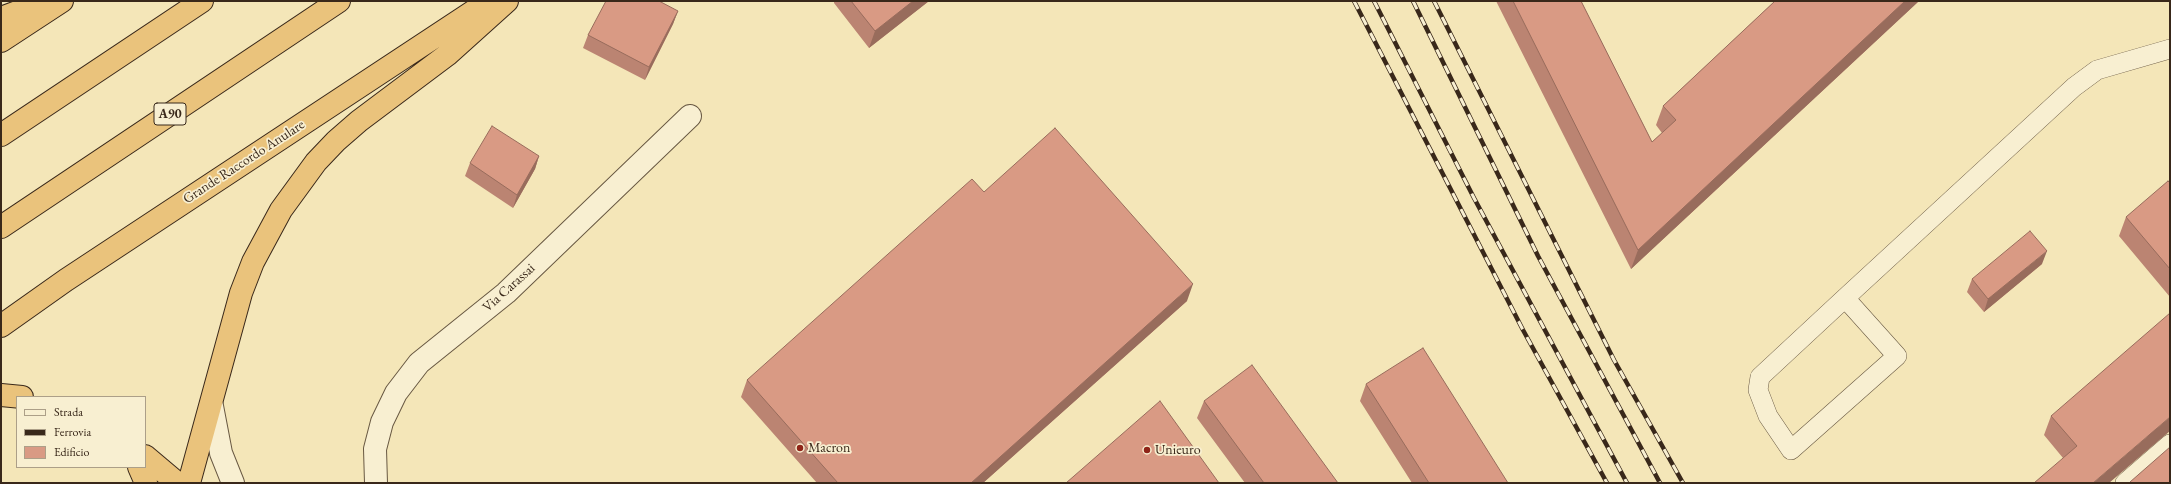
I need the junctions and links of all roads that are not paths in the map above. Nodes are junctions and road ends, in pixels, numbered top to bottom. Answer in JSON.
{"nodes":[{"id":1,"x":47,"y":1,"type":"edge"},
{"id":2,"x":62,"y":1,"type":"edge"},
{"id":3,"x":202,"y":1,"type":"edge"},
{"id":4,"x":339,"y":1,"type":"edge"},
{"id":5,"x":489,"y":1,"type":"edge"},
{"id":6,"x":507,"y":1,"type":"edge"},
{"id":7,"x":1,"y":18,"type":"edge"},
{"id":8,"x":1,"y":41,"type":"edge"},
{"id":9,"x":2170,"y":49,"type":"edge"},
{"id":10,"x":690,"y":116,"type":"dead end"},
{"id":11,"x":1,"y":135,"type":"edge"},
{"id":12,"x":1,"y":227,"type":"edge"},
{"id":13,"x":1845,"y":298,"type":"junction"},
{"id":14,"x":1,"y":326,"type":"edge"},
{"id":15,"x":1,"y":395,"type":"edge"},
{"id":16,"x":16,"y":396,"type":"edge"},
{"id":17,"x":212,"y":406,"type":"junction"},
{"id":18,"x":2170,"y":444,"type":"edge"},
{"id":19,"x":146,"y":457,"type":"edge"},
{"id":20,"x":139,"y":468,"type":"edge"},
{"id":21,"x":146,"y":483,"type":"edge"},
{"id":22,"x":177,"y":483,"type":"edge"},
{"id":23,"x":189,"y":483,"type":"edge"},
{"id":24,"x":233,"y":483,"type":"edge"},
{"id":25,"x":376,"y":483,"type":"edge"},
{"id":26,"x":2126,"y":483,"type":"edge"}],
"edges":[{"from":1,"to":7,"type":"highway"},
{"from":2,"to":8,"type":"highway"},
{"from":3,"to":11,"type":"highway"},
{"from":4,"to":12,"type":"highway","number":"A90"},
{"from":5,"to":14,"type":"highway","name":"Grande Raccordo Anulare"},
{"from":6,"to":17,"type":"highway"},
{"from":9,"to":13,"type":"lane"},
{"from":10,"to":25,"type":"street","name":"Via Carassai"},
{"from":13,"to":13,"type":"lane"},
{"from":15,"to":16,"type":"highway"},
{"from":17,"to":23,"type":"highway"},
{"from":17,"to":24,"type":"street"},
{"from":18,"to":26,"type":"lane"},
{"from":19,"to":22,"type":"highway"},
{"from":20,"to":21,"type":"highway"}]}
